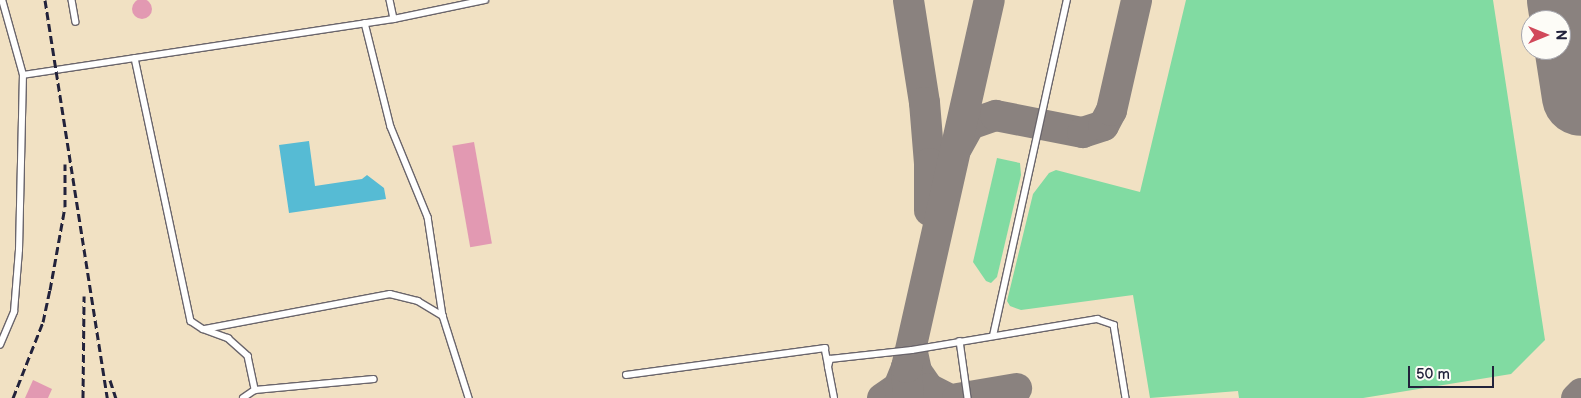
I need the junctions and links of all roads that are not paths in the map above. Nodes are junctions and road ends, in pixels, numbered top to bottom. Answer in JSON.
{"nodes":[{"id":1,"x":2,"y":0,"type":"edge"},
{"id":2,"x":72,"y":0,"type":"edge"},
{"id":3,"x":390,"y":0,"type":"edge"},
{"id":4,"x":485,"y":0,"type":"edge"},
{"id":5,"x":1067,"y":0,"type":"edge"},
{"id":6,"x":394,"y":19,"type":"junction"},
{"id":7,"x":76,"y":22,"type":"dead end"},
{"id":8,"x":365,"y":24,"type":"junction"},
{"id":9,"x":135,"y":58,"type":"junction"},
{"id":10,"x":23,"y":75,"type":"junction"},
{"id":11,"x":443,"y":316,"type":"junction"},
{"id":12,"x":202,"y":329,"type":"junction"},
{"id":13,"x":993,"y":336,"type":"junction"},
{"id":14,"x":960,"y":341,"type":"junction"},
{"id":15,"x":0,"y":345,"type":"edge"},
{"id":16,"x":828,"y":364,"type":"junction"},
{"id":17,"x":626,"y":375,"type":"dead end"},
{"id":18,"x":372,"y":379,"type":"dead end"},
{"id":19,"x":255,"y":390,"type":"junction"},
{"id":20,"x":243,"y":398,"type":"edge"},
{"id":21,"x":469,"y":398,"type":"edge"},
{"id":22,"x":834,"y":398,"type":"edge"},
{"id":23,"x":968,"y":398,"type":"edge"},
{"id":24,"x":1126,"y":398,"type":"edge"}],
"edges":[{"from":1,"to":10,"type":"lane"},
{"from":2,"to":7,"type":"lane"},
{"from":3,"to":6,"type":"lane"},
{"from":4,"to":6,"type":"lane"},
{"from":5,"to":13,"type":"lane"},
{"from":6,"to":8,"type":"lane"},
{"from":8,"to":9,"type":"lane"},
{"from":8,"to":11,"type":"lane"},
{"from":9,"to":10,"type":"lane"},
{"from":9,"to":12,"type":"lane"},
{"from":10,"to":15,"type":"lane"},
{"from":11,"to":12,"type":"lane"},
{"from":11,"to":21,"type":"lane"},
{"from":12,"to":19,"type":"lane"},
{"from":13,"to":14,"type":"lane"},
{"from":13,"to":24,"type":"lane"},
{"from":14,"to":16,"type":"lane"},
{"from":14,"to":23,"type":"lane"},
{"from":16,"to":17,"type":"lane"},
{"from":16,"to":22,"type":"lane"},
{"from":18,"to":19,"type":"lane"},
{"from":19,"to":20,"type":"lane"}]}
